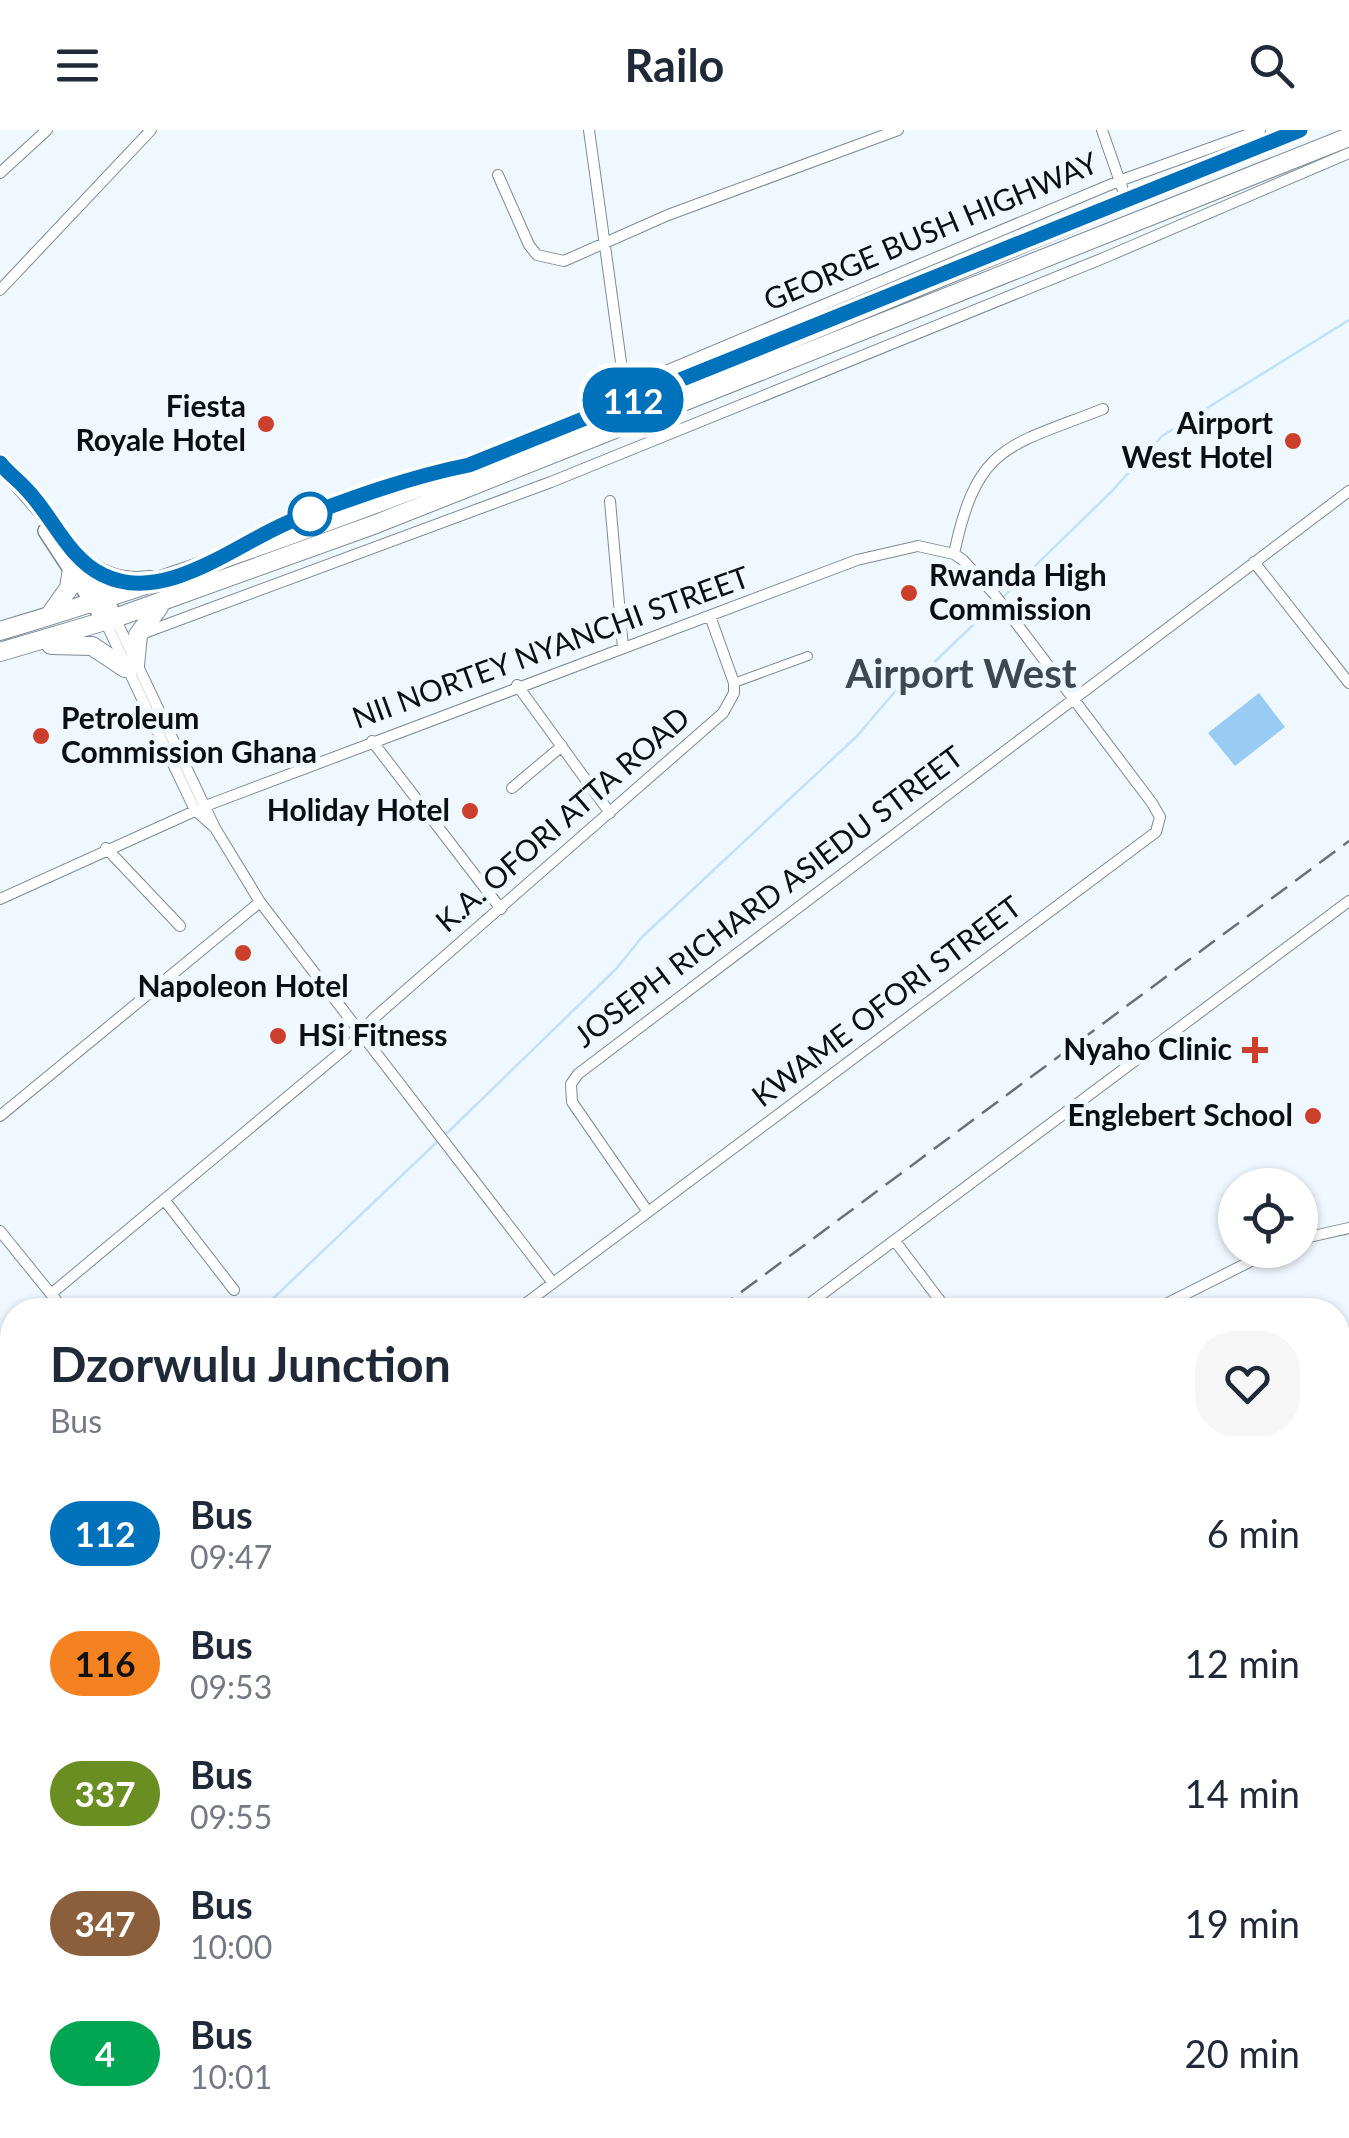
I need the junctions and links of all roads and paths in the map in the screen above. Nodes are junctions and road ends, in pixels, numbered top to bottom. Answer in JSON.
{"nodes":[{"id":1,"x":47,"y":130,"type":"edge"},
{"id":2,"x":151,"y":130,"type":"edge"},
{"id":3,"x":589,"y":130,"type":"edge"},
{"id":4,"x":898,"y":130,"type":"edge"},
{"id":5,"x":1102,"y":130,"type":"edge"},
{"id":6,"x":1260,"y":130,"type":"edge"},
{"id":7,"x":1300,"y":130,"type":"edge"},
{"id":8,"x":1349,"y":137,"type":"edge"},
{"id":9,"x":1349,"y":153,"type":"edge"},
{"id":10,"x":0,"y":174,"type":"edge"},
{"id":11,"x":498,"y":175,"type":"dead end"},
{"id":12,"x":1119,"y":180,"type":"junction"},
{"id":13,"x":1126,"y":200,"type":"junction"},
{"id":14,"x":603,"y":241,"type":"junction"},
{"id":15,"x":0,"y":290,"type":"edge"},
{"id":16,"x":627,"y":395,"type":"junction"},
{"id":17,"x":1103,"y":409,"type":"dead end"},
{"id":18,"x":0,"y":463,"type":"edge"},
{"id":19,"x":1349,"y":491,"type":"edge"},
{"id":20,"x":610,"y":501,"type":"dead end"},
{"id":21,"x":954,"y":554,"type":"junction"},
{"id":22,"x":74,"y":562,"type":"junction"},
{"id":23,"x":1254,"y":562,"type":"junction"},
{"id":24,"x":175,"y":576,"type":"junction"},
{"id":25,"x":167,"y":600,"type":"junction"},
{"id":26,"x":106,"y":611,"type":"junction"},
{"id":27,"x":48,"y":616,"type":"junction"},
{"id":28,"x":710,"y":616,"type":"junction"},
{"id":29,"x":0,"y":631,"type":"edge"},
{"id":30,"x":138,"y":635,"type":"junction"},
{"id":31,"x":21,"y":647,"type":"junction"},
{"id":32,"x":622,"y":648,"type":"junction"},
{"id":33,"x":0,"y":652,"type":"edge"},
{"id":34,"x":808,"y":656,"type":"dead end"},
{"id":35,"x":130,"y":666,"type":"junction"},
{"id":36,"x":734,"y":683,"type":"junction"},
{"id":37,"x":1349,"y":683,"type":"edge"},
{"id":38,"x":518,"y":685,"type":"junction"},
{"id":39,"x":1073,"y":696,"type":"junction"},
{"id":40,"x":372,"y":741,"type":"junction"},
{"id":41,"x":562,"y":746,"type":"junction"},
{"id":42,"x":512,"y":788,"type":"dead end"},
{"id":43,"x":208,"y":805,"type":"junction"},
{"id":44,"x":195,"y":810,"type":"junction"},
{"id":45,"x":610,"y":813,"type":"junction"},
{"id":46,"x":214,"y":828,"type":"junction"},
{"id":47,"x":106,"y":848,"type":"junction"},
{"id":48,"x":0,"y":898,"type":"edge"},
{"id":49,"x":1349,"y":901,"type":"edge"},
{"id":50,"x":260,"y":902,"type":"junction"},
{"id":51,"x":501,"y":909,"type":"junction"},
{"id":52,"x":180,"y":926,"type":"dead end"},
{"id":53,"x":359,"y":1034,"type":"junction"},
{"id":54,"x":0,"y":1116,"type":"edge"},
{"id":55,"x":166,"y":1202,"type":"junction"},
{"id":56,"x":648,"y":1212,"type":"junction"},
{"id":57,"x":1349,"y":1228,"type":"edge"},
{"id":58,"x":0,"y":1231,"type":"edge"},
{"id":59,"x":1318,"y":1235,"type":"edge"},
{"id":60,"x":896,"y":1242,"type":"junction"},
{"id":61,"x":1237,"y":1268,"type":"edge"},
{"id":62,"x":553,"y":1283,"type":"junction"},
{"id":63,"x":234,"y":1290,"type":"dead end"},
{"id":64,"x":51,"y":1294,"type":"junction"},
{"id":65,"x":54,"y":1298,"type":"edge"},
{"id":66,"x":533,"y":1298,"type":"edge"},
{"id":67,"x":819,"y":1298,"type":"edge"},
{"id":68,"x":937,"y":1298,"type":"edge"},
{"id":69,"x":1178,"y":1298,"type":"edge"}],
"edges":[{"from":1,"to":10,"type":"street"},
{"from":2,"to":15,"type":"street"},
{"from":3,"to":14,"type":"street"},
{"from":4,"to":14,"type":"street"},
{"from":5,"to":12,"type":"street"},
{"from":6,"to":12,"type":"street","name":"GEORGE BUSH HIGHWAY"},
{"from":7,"to":13,"type":"highway"},
{"from":8,"to":25,"type":"highway"},
{"from":9,"to":30,"type":"street"},
{"from":11,"to":14,"type":"street"},
{"from":12,"to":13,"type":"street"},
{"from":12,"to":16,"type":"street","name":"GEORGE BUSH HIGHWAY"},
{"from":13,"to":16,"type":"highway"},
{"from":14,"to":16,"type":"street"},
{"from":16,"to":24,"type":"highway"},
{"from":17,"to":21,"type":"street"},
{"from":18,"to":22,"type":"main road"},
{"from":19,"to":23,"type":"street","name":"JOSEPH RICHARD ASIEDU STREET"},
{"from":20,"to":32,"type":"street"},
{"from":21,"to":28,"type":"street","name":"NII NORTEY NYANCHI STREET"},
{"from":21,"to":39,"type":"street"},
{"from":22,"to":24,"type":"highway"},
{"from":22,"to":26,"type":"main road"},
{"from":22,"to":27,"type":"highway"},
{"from":23,"to":37,"type":"street"},
{"from":23,"to":39,"type":"street","name":"JOSEPH RICHARD ASIEDU STREET"},
{"from":24,"to":26,"type":"highway"},
{"from":25,"to":26,"type":"highway"},
{"from":25,"to":30,"type":"highway"},
{"from":26,"to":27,"type":"highway"},
{"from":26,"to":31,"type":"highway"},
{"from":26,"to":35,"type":"street"},
{"from":27,"to":29,"type":"highway"},
{"from":28,"to":32,"type":"street","name":"NII NORTEY NYANCHI STREET"},
{"from":28,"to":36,"type":"street"},
{"from":30,"to":35,"type":"highway"},
{"from":31,"to":33,"type":"highway"},
{"from":31,"to":35,"type":"highway"},
{"from":32,"to":38,"type":"street","name":"NII NORTEY NYANCHI STREET"},
{"from":34,"to":36,"type":"street"},
{"from":35,"to":43,"type":"street"},
{"from":35,"to":44,"type":"street"},
{"from":36,"to":45,"type":"street","name":"K.A. OFORI ATTA ROAD"},
{"from":38,"to":40,"type":"street","name":"NII NORTEY NYANCHI STREET"},
{"from":38,"to":41,"type":"street"},
{"from":39,"to":56,"type":"street","name":"JOSEPH RICHARD ASIEDU STREET"},
{"from":39,"to":56,"type":"street","name":"KWAME OFORI STREET"},
{"from":40,"to":43,"type":"street","name":"NII NORTEY NYANCHI STREET"},
{"from":40,"to":51,"type":"street"},
{"from":41,"to":42,"type":"street"},
{"from":41,"to":45,"type":"street"},
{"from":43,"to":44,"type":"street","name":"NII NORTEY NYANCHI STREET"},
{"from":43,"to":46,"type":"street"},
{"from":44,"to":46,"type":"street"},
{"from":44,"to":47,"type":"street","name":"NII NORTEY NYANCHI STREET"},
{"from":45,"to":51,"type":"street","name":"K.A. OFORI ATTA ROAD"},
{"from":46,"to":50,"type":"street"},
{"from":47,"to":48,"type":"street","name":"NII NORTEY NYANCHI STREET"},
{"from":47,"to":52,"type":"street"},
{"from":49,"to":60,"type":"street"},
{"from":50,"to":53,"type":"street"},
{"from":50,"to":54,"type":"street"},
{"from":51,"to":53,"type":"street","name":"K.A. OFORI ATTA ROAD"},
{"from":53,"to":55,"type":"street","name":"K.A. OFORI ATTA ROAD"},
{"from":53,"to":62,"type":"street"},
{"from":55,"to":63,"type":"street"},
{"from":55,"to":64,"type":"street","name":"K.A. OFORI ATTA ROAD"},
{"from":56,"to":62,"type":"street","name":"KWAME OFORI STREET"},
{"from":57,"to":59,"type":"street"},
{"from":58,"to":64,"type":"street"},
{"from":60,"to":67,"type":"street"},
{"from":60,"to":68,"type":"street"},
{"from":61,"to":69,"type":"street"},
{"from":62,"to":66,"type":"street","name":"KWAME OFORI STREET"},
{"from":64,"to":65,"type":"street"}]}
